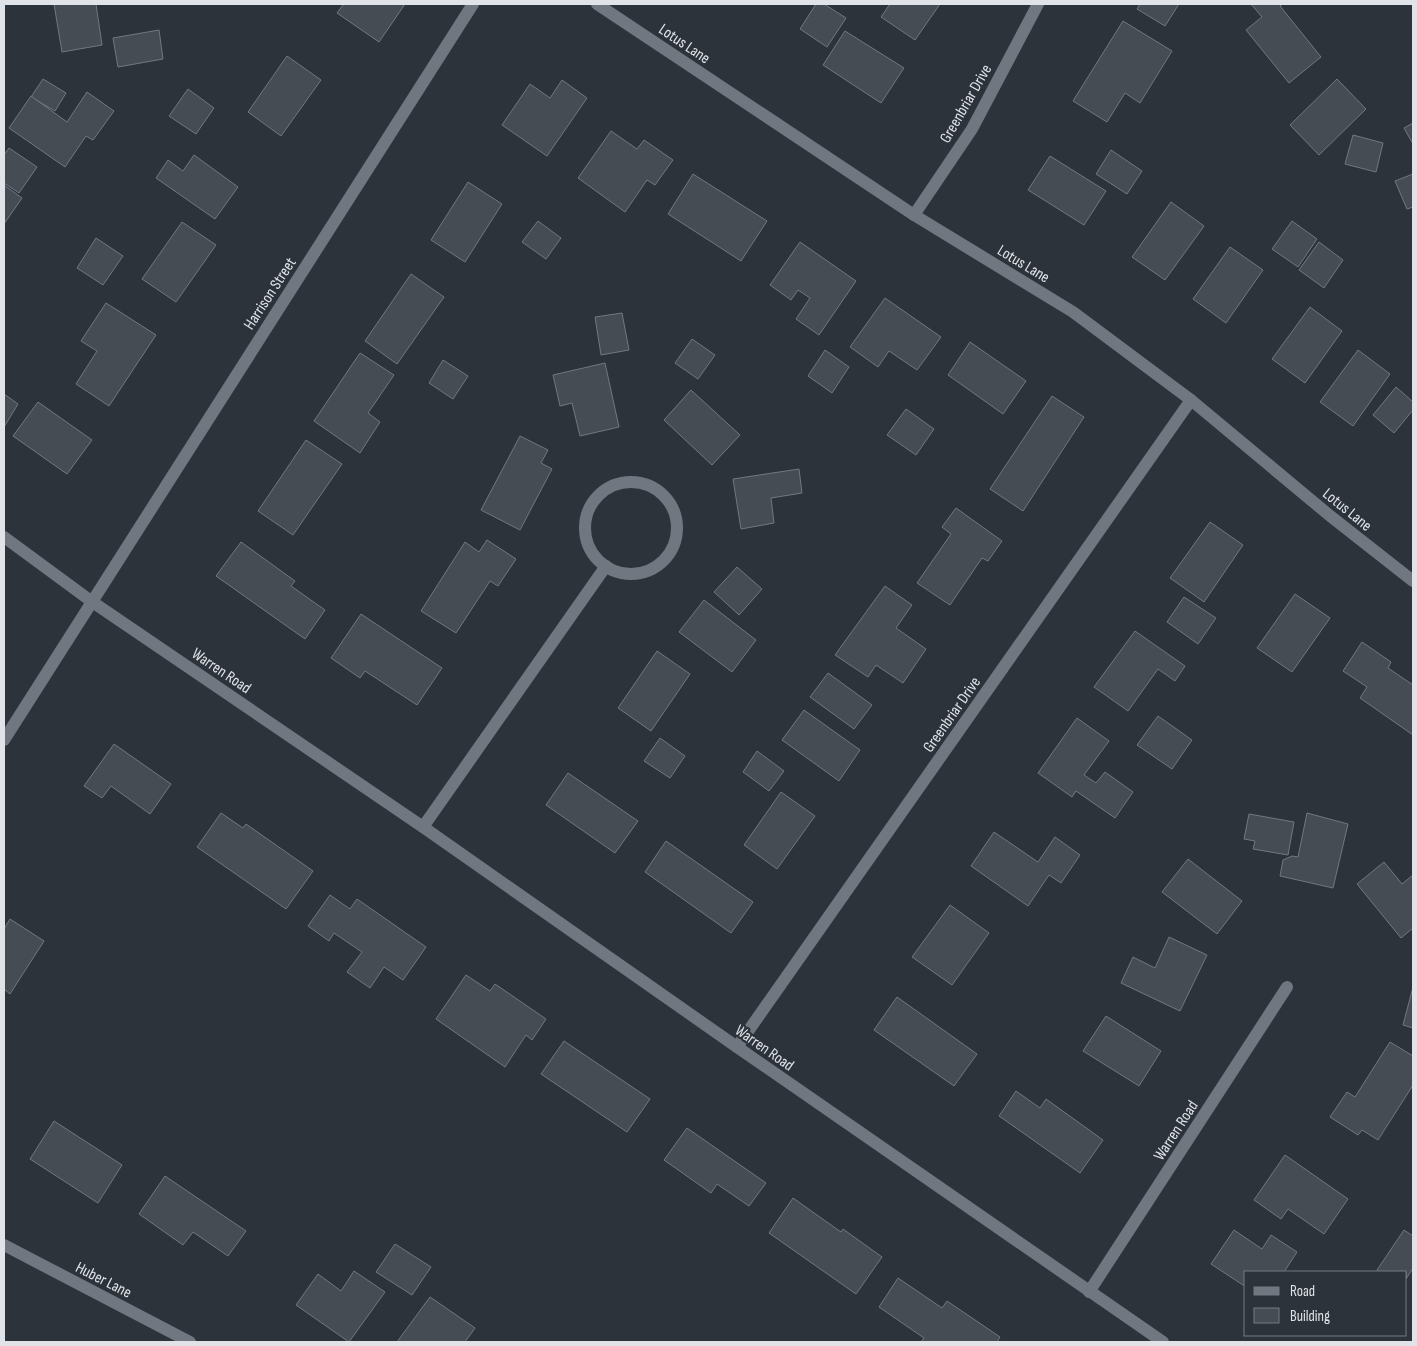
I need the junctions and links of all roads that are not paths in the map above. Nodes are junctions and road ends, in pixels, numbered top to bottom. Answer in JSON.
{"nodes":[{"id":1,"x":473,"y":4,"type":"edge"},
{"id":2,"x":597,"y":4,"type":"edge"},
{"id":3,"x":1038,"y":4,"type":"edge"},
{"id":4,"x":914,"y":215,"type":"junction"},
{"id":5,"x":1191,"y":400,"type":"junction"},
{"id":6,"x":4,"y":537,"type":"edge"},
{"id":7,"x":606,"y":566,"type":"junction"},
{"id":8,"x":1413,"y":581,"type":"edge"},
{"id":9,"x":91,"y":600,"type":"junction"},
{"id":10,"x":4,"y":740,"type":"edge"},
{"id":11,"x":423,"y":827,"type":"junction"},
{"id":12,"x":1287,"y":987,"type":"dead end"},
{"id":13,"x":737,"y":1047,"type":"junction"},
{"id":14,"x":4,"y":1245,"type":"edge"},
{"id":15,"x":1089,"y":1292,"type":"junction"},
{"id":16,"x":190,"y":1342,"type":"edge"},
{"id":17,"x":1163,"y":1342,"type":"edge"}],
"edges":[{"from":1,"to":9,"type":"street","name":"Harrison Street"},
{"from":2,"to":4,"type":"street","name":"Lotus Lane"},
{"from":3,"to":4,"type":"street","name":"Greenbriar Drive"},
{"from":4,"to":5,"type":"street","name":"Lotus Lane"},
{"from":5,"to":8,"type":"street","name":"Lotus Lane"},
{"from":5,"to":13,"type":"street","name":"Greenbriar Drive"},
{"from":6,"to":9,"type":"street","name":"Warren Road"},
{"from":7,"to":7,"type":"street"},
{"from":7,"to":11,"type":"street"},
{"from":9,"to":10,"type":"street","name":"Harrison Street"},
{"from":9,"to":11,"type":"street","name":"Warren Road"},
{"from":11,"to":13,"type":"street","name":"Warren Road"},
{"from":12,"to":15,"type":"street","name":"Warren Road"},
{"from":13,"to":15,"type":"street","name":"Warren Road"},
{"from":14,"to":16,"type":"street","name":"Huber Lane"},
{"from":15,"to":17,"type":"street","name":"Warren Road"}]}
